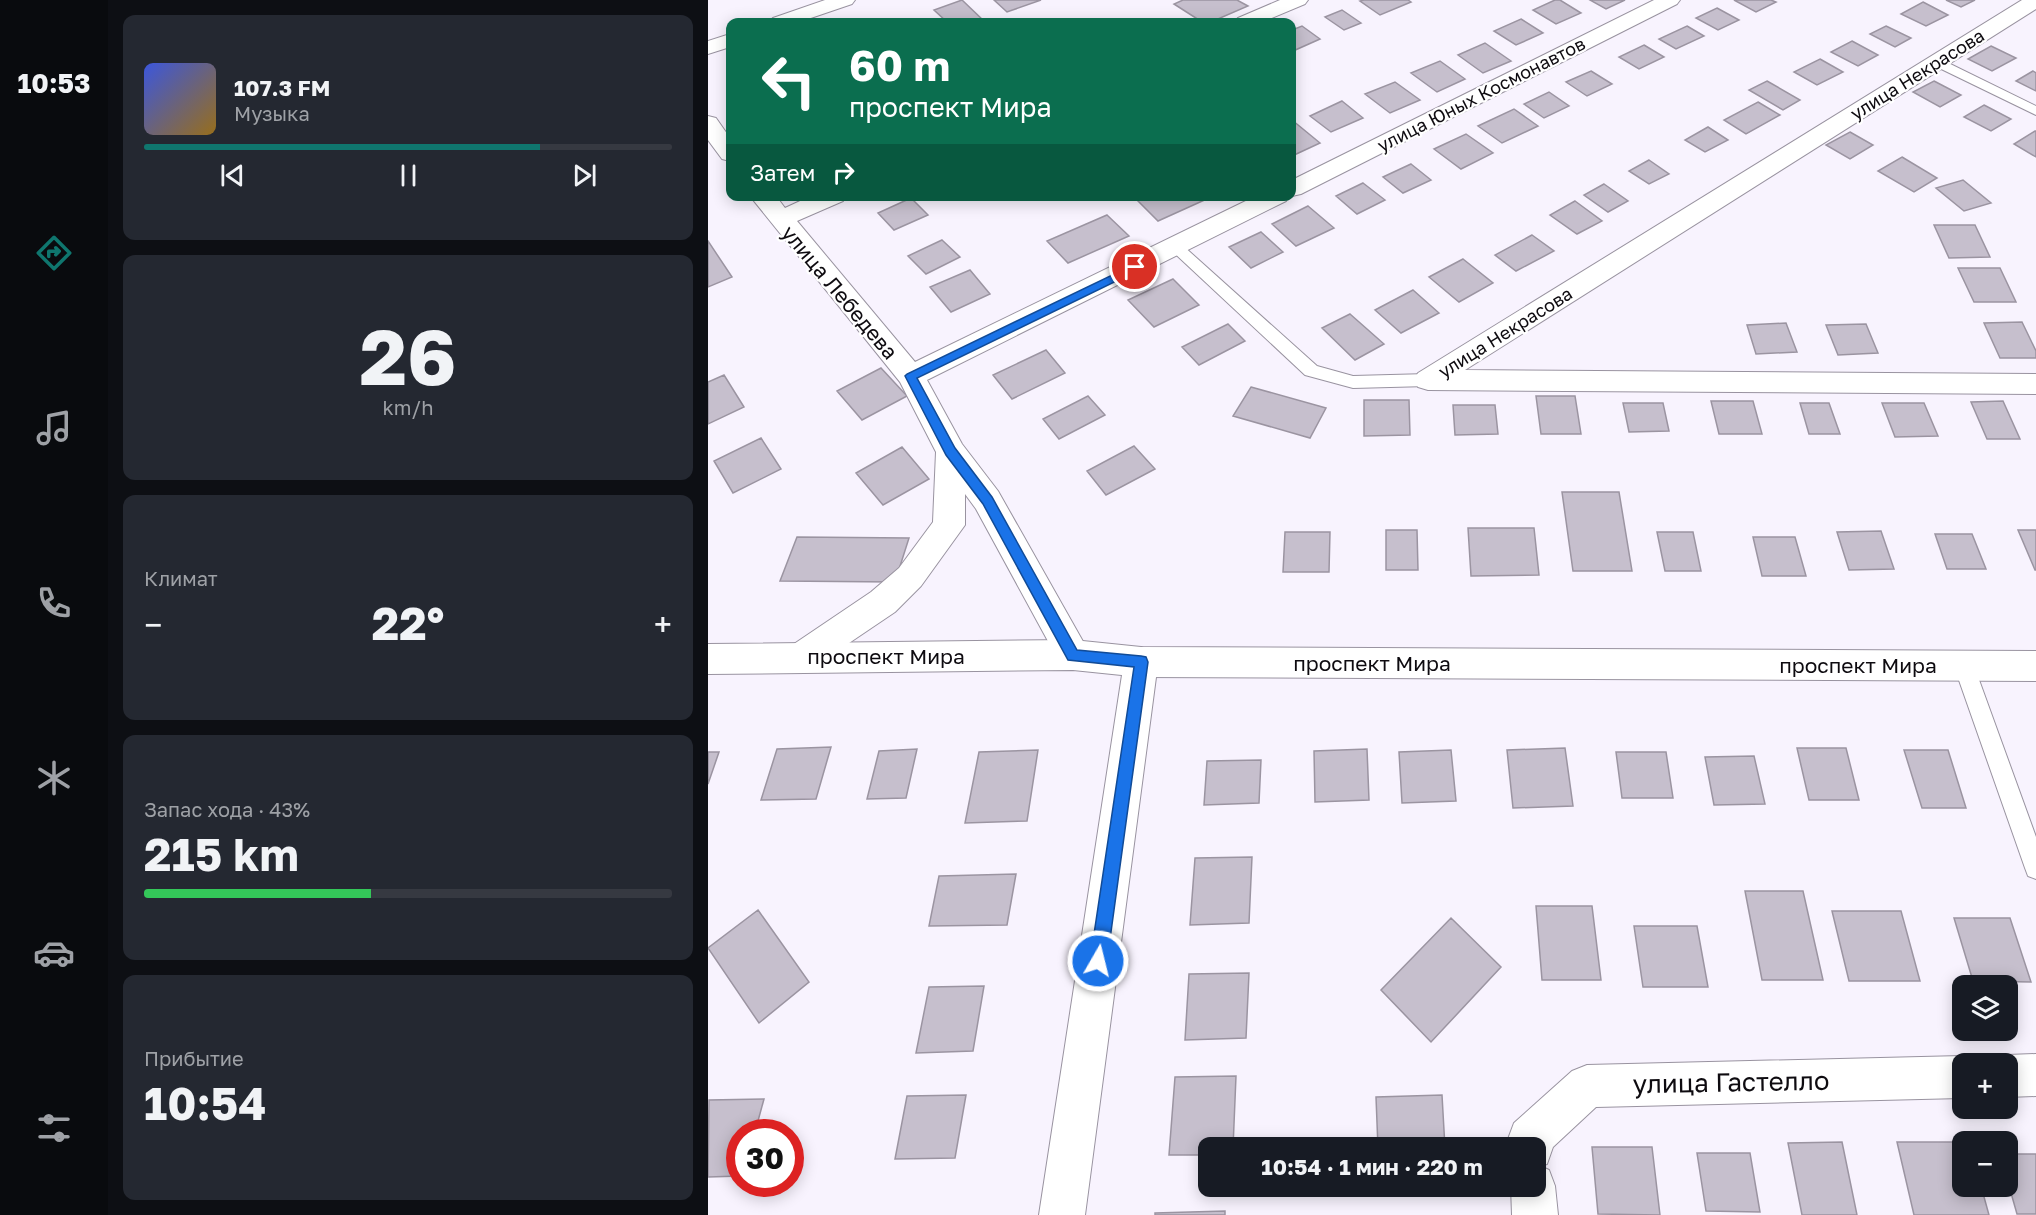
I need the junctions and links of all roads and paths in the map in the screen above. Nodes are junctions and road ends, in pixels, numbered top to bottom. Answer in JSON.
{"nodes":[{"id":1,"x":845,"y":0,"type":"edge"},
{"id":2,"x":1298,"y":0,"type":"edge"},
{"id":3,"x":1670,"y":0,"type":"edge"},
{"id":4,"x":2036,"y":0,"type":"edge"},
{"id":5,"x":792,"y":18,"type":"edge"},
{"id":6,"x":1255,"y":18,"type":"edge"},
{"id":7,"x":726,"y":41,"type":"edge"},
{"id":8,"x":708,"y":48,"type":"edge"},
{"id":9,"x":1938,"y":62,"type":"junction"},
{"id":10,"x":2036,"y":111,"type":"edge"},
{"id":11,"x":708,"y":123,"type":"edge"},
{"id":12,"x":726,"y":148,"type":"edge"},
{"id":13,"x":1296,"y":187,"type":"edge"},
{"id":14,"x":766,"y":201,"type":"edge"},
{"id":15,"x":822,"y":201,"type":"edge"},
{"id":16,"x":1267,"y":201,"type":"edge"},
{"id":17,"x":780,"y":219,"type":"junction"},
{"id":18,"x":1176,"y":247,"type":"junction"},
{"id":19,"x":911,"y":376,"type":"junction"},
{"id":20,"x":1428,"y":380,"type":"junction"},
{"id":21,"x":2036,"y":384,"type":"edge"},
{"id":22,"x":951,"y":452,"type":"junction"},
{"id":23,"x":1073,"y":656,"type":"junction"},
{"id":24,"x":803,"y":657,"type":"junction"},
{"id":25,"x":708,"y":658,"type":"edge"},
{"id":26,"x":1141,"y":662,"type":"junction"},
{"id":27,"x":1964,"y":666,"type":"junction"},
{"id":28,"x":2036,"y":666,"type":"edge"},
{"id":29,"x":2036,"y":868,"type":"edge"},
{"id":30,"x":2036,"y":1075,"type":"edge"},
{"id":31,"x":2018,"y":1076,"type":"edge"},
{"id":32,"x":1952,"y":1077,"type":"edge"},
{"id":33,"x":1532,"y":1137,"type":"edge"},
{"id":34,"x":1534,"y":1197,"type":"edge"},
{"id":35,"x":1062,"y":1215,"type":"edge"},
{"id":36,"x":1535,"y":1215,"type":"edge"}],
"edges":[{"from":1,"to":5,"type":"street"},
{"from":2,"to":6,"type":"street"},
{"from":3,"to":13,"type":"street","name":"улица Юных Космонавтов"},
{"from":4,"to":9,"type":"street","name":"улица Некрасова"},
{"from":7,"to":8,"type":"street"},
{"from":9,"to":10,"type":"lane"},
{"from":9,"to":20,"type":"street","name":"улица Некрасова"},
{"from":11,"to":12,"type":"street"},
{"from":14,"to":17,"type":"street","name":"улица Лебедева"},
{"from":15,"to":17,"type":"street"},
{"from":16,"to":18,"type":"street"},
{"from":17,"to":19,"type":"street","name":"улица Лебедева"},
{"from":18,"to":19,"type":"street"},
{"from":18,"to":20,"type":"lane"},
{"from":19,"to":22,"type":"street","name":"улица Лебедева"},
{"from":20,"to":21,"type":"street","name":"улица Некрасова"},
{"from":22,"to":23,"type":"street","name":"улица Лебедева"},
{"from":22,"to":24,"type":"street","name":"улица Лебедева"},
{"from":23,"to":24,"type":"street","name":"проспект Мира"},
{"from":23,"to":26,"type":"street","name":"проспект Мира"},
{"from":24,"to":25,"type":"street","name":"проспект Мира"},
{"from":26,"to":27,"type":"street","name":"проспект Мира"},
{"from":26,"to":35,"type":"street"},
{"from":27,"to":28,"type":"street","name":"проспект Мира"},
{"from":27,"to":29,"type":"lane"},
{"from":30,"to":31,"type":"street"},
{"from":32,"to":33,"type":"street","name":"улица Гастелло"},
{"from":34,"to":36,"type":"street"}]}
